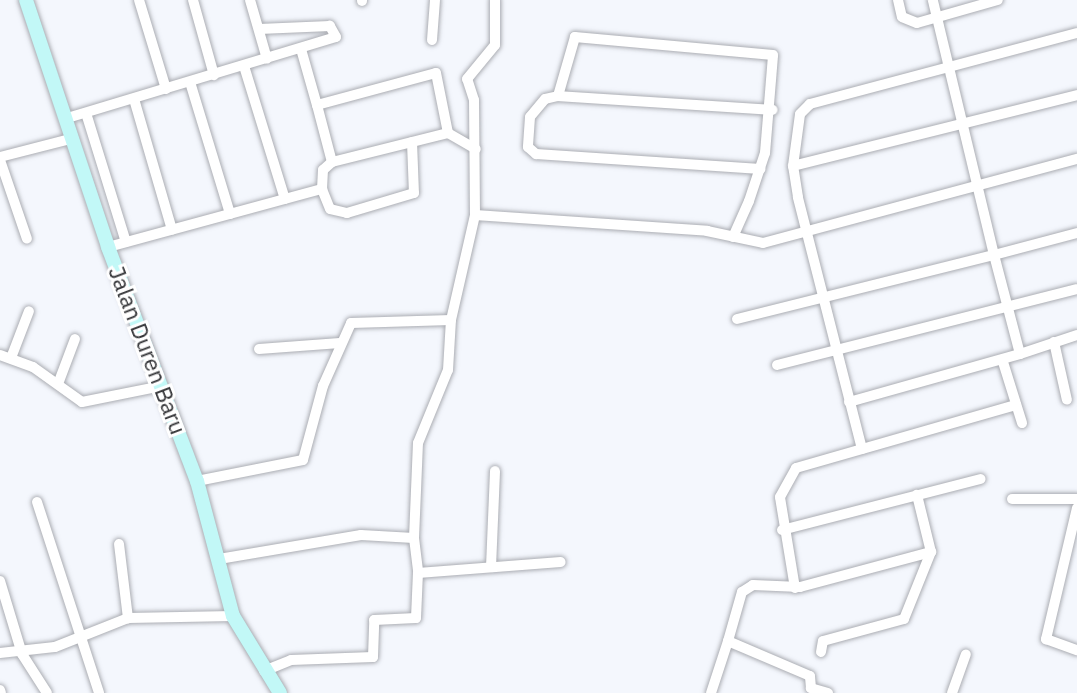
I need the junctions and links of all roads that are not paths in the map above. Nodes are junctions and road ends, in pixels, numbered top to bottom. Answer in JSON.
{"nodes":[{"id":1,"x":26,"y":0,"type":"edge"},
{"id":2,"x":139,"y":0,"type":"edge"},
{"id":3,"x":193,"y":0,"type":"edge"},
{"id":4,"x":250,"y":0,"type":"edge"},
{"id":5,"x":435,"y":0,"type":"edge"},
{"id":6,"x":495,"y":0,"type":"edge"},
{"id":7,"x":898,"y":0,"type":"edge"},
{"id":8,"x":933,"y":0,"type":"edge"},
{"id":9,"x":998,"y":0,"type":"edge"},
{"id":10,"x":937,"y":17,"type":"junction"},
{"id":11,"x":259,"y":29,"type":"junction"},
{"id":12,"x":1077,"y":33,"type":"edge"},
{"id":13,"x":432,"y":40,"type":"dead end"},
{"id":14,"x":300,"y":49,"type":"junction"},
{"id":15,"x":267,"y":59,"type":"junction"},
{"id":16,"x":244,"y":66,"type":"junction"},
{"id":17,"x":948,"y":66,"type":"junction"},
{"id":18,"x":214,"y":75,"type":"junction"},
{"id":19,"x":190,"y":82,"type":"junction"},
{"id":20,"x":166,"y":89,"type":"junction"},
{"id":21,"x":1077,"y":94,"type":"edge"},
{"id":22,"x":558,"y":96,"type":"junction"},
{"id":23,"x":134,"y":99,"type":"junction"},
{"id":24,"x":317,"y":105,"type":"junction"},
{"id":25,"x":773,"y":110,"type":"junction"},
{"id":26,"x":86,"y":113,"type":"junction"},
{"id":27,"x":64,"y":120,"type":"junction"},
{"id":28,"x":964,"y":122,"type":"junction"},
{"id":29,"x":448,"y":133,"type":"junction"},
{"id":30,"x":70,"y":139,"type":"junction"},
{"id":31,"x":412,"y":142,"type":"junction"},
{"id":32,"x":476,"y":149,"type":"junction"},
{"id":33,"x":0,"y":159,"type":"edge"},
{"id":34,"x":1077,"y":159,"type":"edge"},
{"id":35,"x":332,"y":162,"type":"junction"},
{"id":36,"x":793,"y":166,"type":"junction"},
{"id":37,"x":760,"y":169,"type":"junction"},
{"id":38,"x":981,"y":182,"type":"junction"},
{"id":39,"x":322,"y":189,"type":"junction"},
{"id":40,"x":285,"y":199,"type":"junction"},
{"id":41,"x":230,"y":214,"type":"junction"},
{"id":42,"x":475,"y":215,"type":"junction"},
{"id":43,"x":804,"y":229,"type":"junction"},
{"id":44,"x":172,"y":230,"type":"junction"},
{"id":45,"x":1077,"y":233,"type":"edge"},
{"id":46,"x":737,"y":238,"type":"junction"},
{"id":47,"x":27,"y":239,"type":"dead end"},
{"id":48,"x":126,"y":243,"type":"junction"},
{"id":49,"x":108,"y":247,"type":"junction"},
{"id":50,"x":994,"y":255,"type":"junction"},
{"id":51,"x":1077,"y":289,"type":"edge"},
{"id":52,"x":824,"y":298,"type":"junction"},
{"id":53,"x":1005,"y":307,"type":"junction"},
{"id":54,"x":29,"y":311,"type":"dead end"},
{"id":55,"x":737,"y":319,"type":"dead end"},
{"id":56,"x":451,"y":320,"type":"junction"},
{"id":57,"x":1077,"y":335,"type":"edge"},
{"id":58,"x":75,"y":339,"type":"dead end"},
{"id":59,"x":1054,"y":342,"type":"junction"},
{"id":60,"x":340,"y":343,"type":"junction"},
{"id":61,"x":259,"y":349,"type":"dead end"},
{"id":62,"x":837,"y":352,"type":"junction"},
{"id":63,"x":1020,"y":355,"type":"junction"},
{"id":64,"x":6,"y":357,"type":"edge"},
{"id":65,"x":1003,"y":362,"type":"junction"},
{"id":66,"x":777,"y":365,"type":"dead end"},
{"id":67,"x":58,"y":384,"type":"junction"},
{"id":68,"x":162,"y":386,"type":"junction"},
{"id":69,"x":1067,"y":400,"type":"dead end"},
{"id":70,"x":849,"y":402,"type":"junction"},
{"id":71,"x":1016,"y":405,"type":"junction"},
{"id":72,"x":1021,"y":423,"type":"dead end"},
{"id":73,"x":862,"y":449,"type":"junction"},
{"id":74,"x":495,"y":471,"type":"dead end"},
{"id":75,"x":981,"y":479,"type":"dead end"},
{"id":76,"x":197,"y":481,"type":"junction"},
{"id":77,"x":917,"y":495,"type":"junction"},
{"id":78,"x":1012,"y":499,"type":"dead end"},
{"id":79,"x":1077,"y":499,"type":"edge"},
{"id":80,"x":37,"y":502,"type":"dead end"},
{"id":81,"x":1077,"y":508,"type":"edge"},
{"id":82,"x":782,"y":530,"type":"junction"},
{"id":83,"x":414,"y":538,"type":"junction"},
{"id":84,"x":119,"y":544,"type":"dead end"},
{"id":85,"x":931,"y":552,"type":"junction"},
{"id":86,"x":219,"y":559,"type":"junction"},
{"id":87,"x":561,"y":562,"type":"dead end"},
{"id":88,"x":491,"y":567,"type":"junction"},
{"id":89,"x":418,"y":573,"type":"junction"},
{"id":90,"x":0,"y":580,"type":"edge"},
{"id":91,"x":795,"y":588,"type":"junction"},
{"id":92,"x":233,"y":616,"type":"junction"},
{"id":93,"x":126,"y":618,"type":"junction"},
{"id":94,"x":80,"y":636,"type":"junction"},
{"id":95,"x":728,"y":641,"type":"junction"},
{"id":96,"x":1077,"y":650,"type":"edge"},
{"id":97,"x":821,"y":652,"type":"dead end"},
{"id":98,"x":0,"y":653,"type":"edge"},
{"id":99,"x":22,"y":654,"type":"junction"},
{"id":100,"x":965,"y":654,"type":"dead end"},
{"id":101,"x":264,"y":671,"type":"junction"},
{"id":102,"x":47,"y":693,"type":"edge"},
{"id":103,"x":99,"y":693,"type":"edge"},
{"id":104,"x":280,"y":693,"type":"edge"},
{"id":105,"x":711,"y":693,"type":"edge"},
{"id":106,"x":828,"y":693,"type":"edge"},
{"id":107,"x":952,"y":693,"type":"edge"}],
"edges":[{"from":1,"to":27,"type":"street","name":"Jalan Duren Baru"},
{"from":2,"to":20,"type":"street"},
{"from":3,"to":18,"type":"street"},
{"from":4,"to":11,"type":"street"},
{"from":5,"to":13,"type":"street"},
{"from":6,"to":32,"type":"street"},
{"from":7,"to":10,"type":"street"},
{"from":8,"to":10,"type":"street"},
{"from":9,"to":10,"type":"street"},
{"from":10,"to":17,"type":"street"},
{"from":11,"to":14,"type":"street"},
{"from":11,"to":15,"type":"street"},
{"from":12,"to":17,"type":"street"},
{"from":14,"to":15,"type":"street"},
{"from":14,"to":24,"type":"street"},
{"from":15,"to":16,"type":"street"},
{"from":16,"to":18,"type":"street"},
{"from":16,"to":40,"type":"street"},
{"from":17,"to":28,"type":"street"},
{"from":17,"to":36,"type":"street"},
{"from":18,"to":19,"type":"street"},
{"from":19,"to":20,"type":"street"},
{"from":19,"to":41,"type":"street"},
{"from":20,"to":23,"type":"street"},
{"from":21,"to":28,"type":"street"},
{"from":22,"to":25,"type":"street"},
{"from":22,"to":25,"type":"street"},
{"from":22,"to":37,"type":"street"},
{"from":23,"to":26,"type":"street"},
{"from":23,"to":44,"type":"street"},
{"from":24,"to":29,"type":"street"},
{"from":24,"to":35,"type":"street"},
{"from":25,"to":37,"type":"street"},
{"from":26,"to":27,"type":"street"},
{"from":26,"to":48,"type":"street"},
{"from":27,"to":30,"type":"street","name":"Jalan Duren Baru"},
{"from":28,"to":36,"type":"street"},
{"from":28,"to":38,"type":"street"},
{"from":29,"to":31,"type":"street"},
{"from":29,"to":32,"type":"street"},
{"from":30,"to":33,"type":"street"},
{"from":30,"to":49,"type":"street","name":"Jalan Duren Baru"},
{"from":31,"to":35,"type":"street"},
{"from":31,"to":39,"type":"street"},
{"from":32,"to":42,"type":"street"},
{"from":33,"to":47,"type":"street"},
{"from":34,"to":38,"type":"street"},
{"from":35,"to":39,"type":"street"},
{"from":36,"to":43,"type":"street"},
{"from":37,"to":46,"type":"street"},
{"from":38,"to":43,"type":"street"},
{"from":38,"to":50,"type":"street"},
{"from":39,"to":40,"type":"street"},
{"from":40,"to":41,"type":"street"},
{"from":41,"to":44,"type":"street"},
{"from":42,"to":46,"type":"street"},
{"from":42,"to":56,"type":"street"},
{"from":43,"to":46,"type":"street"},
{"from":43,"to":52,"type":"street"},
{"from":44,"to":48,"type":"street"},
{"from":45,"to":50,"type":"street"},
{"from":48,"to":49,"type":"street"},
{"from":49,"to":68,"type":"street","name":"Jalan Duren Baru"},
{"from":50,"to":52,"type":"street"},
{"from":50,"to":53,"type":"street"},
{"from":51,"to":53,"type":"street"},
{"from":52,"to":55,"type":"street"},
{"from":52,"to":62,"type":"street"},
{"from":53,"to":62,"type":"street"},
{"from":53,"to":63,"type":"street"},
{"from":54,"to":64,"type":"street"},
{"from":56,"to":60,"type":"street"},
{"from":56,"to":83,"type":"street"},
{"from":57,"to":59,"type":"street"},
{"from":58,"to":67,"type":"street"},
{"from":59,"to":63,"type":"street"},
{"from":59,"to":69,"type":"street"},
{"from":60,"to":61,"type":"street"},
{"from":60,"to":76,"type":"street"},
{"from":62,"to":66,"type":"street"},
{"from":62,"to":70,"type":"street"},
{"from":63,"to":65,"type":"street"},
{"from":64,"to":67,"type":"street"},
{"from":65,"to":70,"type":"street"},
{"from":65,"to":71,"type":"street"},
{"from":67,"to":68,"type":"street"},
{"from":68,"to":76,"type":"street","name":"Jalan Duren Baru"},
{"from":70,"to":73,"type":"street"},
{"from":71,"to":72,"type":"street"},
{"from":71,"to":73,"type":"street"},
{"from":73,"to":82,"type":"street"},
{"from":74,"to":88,"type":"street"},
{"from":75,"to":77,"type":"street"},
{"from":76,"to":86,"type":"street","name":"Jalan Duren Baru"},
{"from":77,"to":82,"type":"street"},
{"from":77,"to":85,"type":"street"},
{"from":78,"to":79,"type":"street"},
{"from":80,"to":94,"type":"street"},
{"from":81,"to":96,"type":"street"},
{"from":82,"to":91,"type":"street"},
{"from":83,"to":86,"type":"street"},
{"from":83,"to":89,"type":"street"},
{"from":84,"to":93,"type":"street"},
{"from":85,"to":91,"type":"street"},
{"from":85,"to":97,"type":"street"},
{"from":86,"to":92,"type":"street","name":"Jalan Duren Baru"},
{"from":87,"to":88,"type":"street"},
{"from":88,"to":89,"type":"street"},
{"from":89,"to":101,"type":"street"},
{"from":90,"to":99,"type":"street"},
{"from":91,"to":95,"type":"street"},
{"from":92,"to":93,"type":"street"},
{"from":92,"to":101,"type":"street","name":"Jalan Duren Baru"},
{"from":93,"to":94,"type":"street"},
{"from":94,"to":99,"type":"street"},
{"from":94,"to":103,"type":"street"},
{"from":95,"to":105,"type":"street"},
{"from":95,"to":106,"type":"street"},
{"from":98,"to":99,"type":"street"},
{"from":99,"to":102,"type":"street"},
{"from":100,"to":107,"type":"street"},
{"from":101,"to":104,"type":"street","name":"Jalan Duren Baru"}]}
